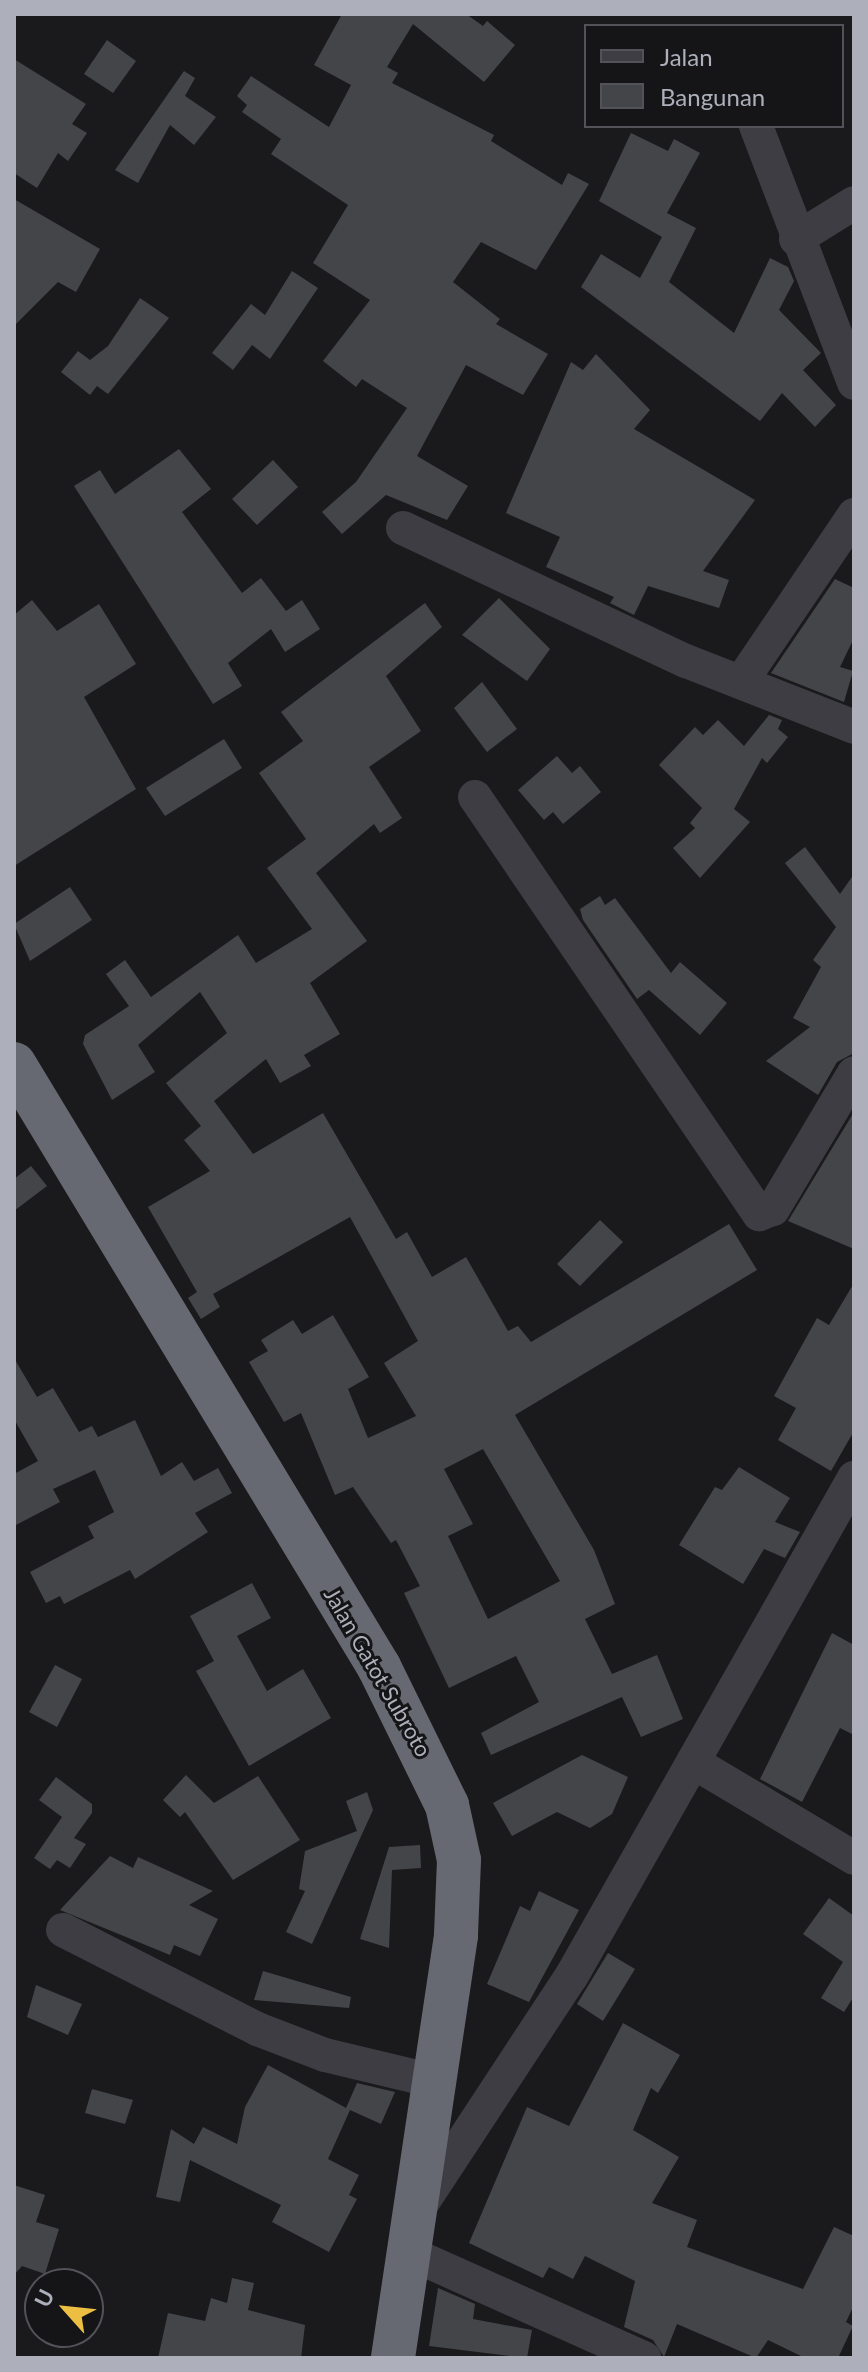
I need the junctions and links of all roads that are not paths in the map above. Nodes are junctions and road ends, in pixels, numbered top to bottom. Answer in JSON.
{"nodes":[{"id":1,"x":757,"y":128,"type":"edge"},
{"id":2,"x":854,"y":203,"type":"edge"},
{"id":3,"x":796,"y":239,"type":"junction"},
{"id":4,"x":854,"y":383,"type":"edge"},
{"id":5,"x":854,"y":515,"type":"edge"},
{"id":6,"x":403,"y":528,"type":"dead end"},
{"id":7,"x":741,"y":682,"type":"junction"},
{"id":8,"x":854,"y":727,"type":"edge"},
{"id":9,"x":475,"y":797,"type":"dead end"},
{"id":10,"x":14,"y":1064,"type":"edge"},
{"id":11,"x":854,"y":1073,"type":"edge"},
{"id":12,"x":854,"y":1478,"type":"edge"},
{"id":13,"x":693,"y":1762,"type":"junction"},
{"id":14,"x":854,"y":1858,"type":"edge"},
{"id":15,"x":63,"y":1930,"type":"dead end"},
{"id":16,"x":434,"y":2081,"type":"junction"},
{"id":17,"x":411,"y":2234,"type":"junction"},
{"id":18,"x":393,"y":2358,"type":"edge"},
{"id":19,"x":644,"y":2358,"type":"edge"}],
"edges":[{"from":1,"to":3,"type":"street"},
{"from":2,"to":3,"type":"street"},
{"from":3,"to":4,"type":"street"},
{"from":5,"to":7,"type":"street"},
{"from":6,"to":7,"type":"street"},
{"from":7,"to":8,"type":"street"},
{"from":9,"to":11,"type":"street"},
{"from":10,"to":16,"type":"highway","name":"Jalan Gatot Subroto"},
{"from":12,"to":13,"type":"street"},
{"from":13,"to":14,"type":"street"},
{"from":13,"to":17,"type":"street"},
{"from":15,"to":16,"type":"street"},
{"from":16,"to":17,"type":"highway","name":"Jalan Gatot Subroto"},
{"from":17,"to":18,"type":"highway","name":"Jalan Gatot Subroto"},
{"from":17,"to":19,"type":"street"}]}
